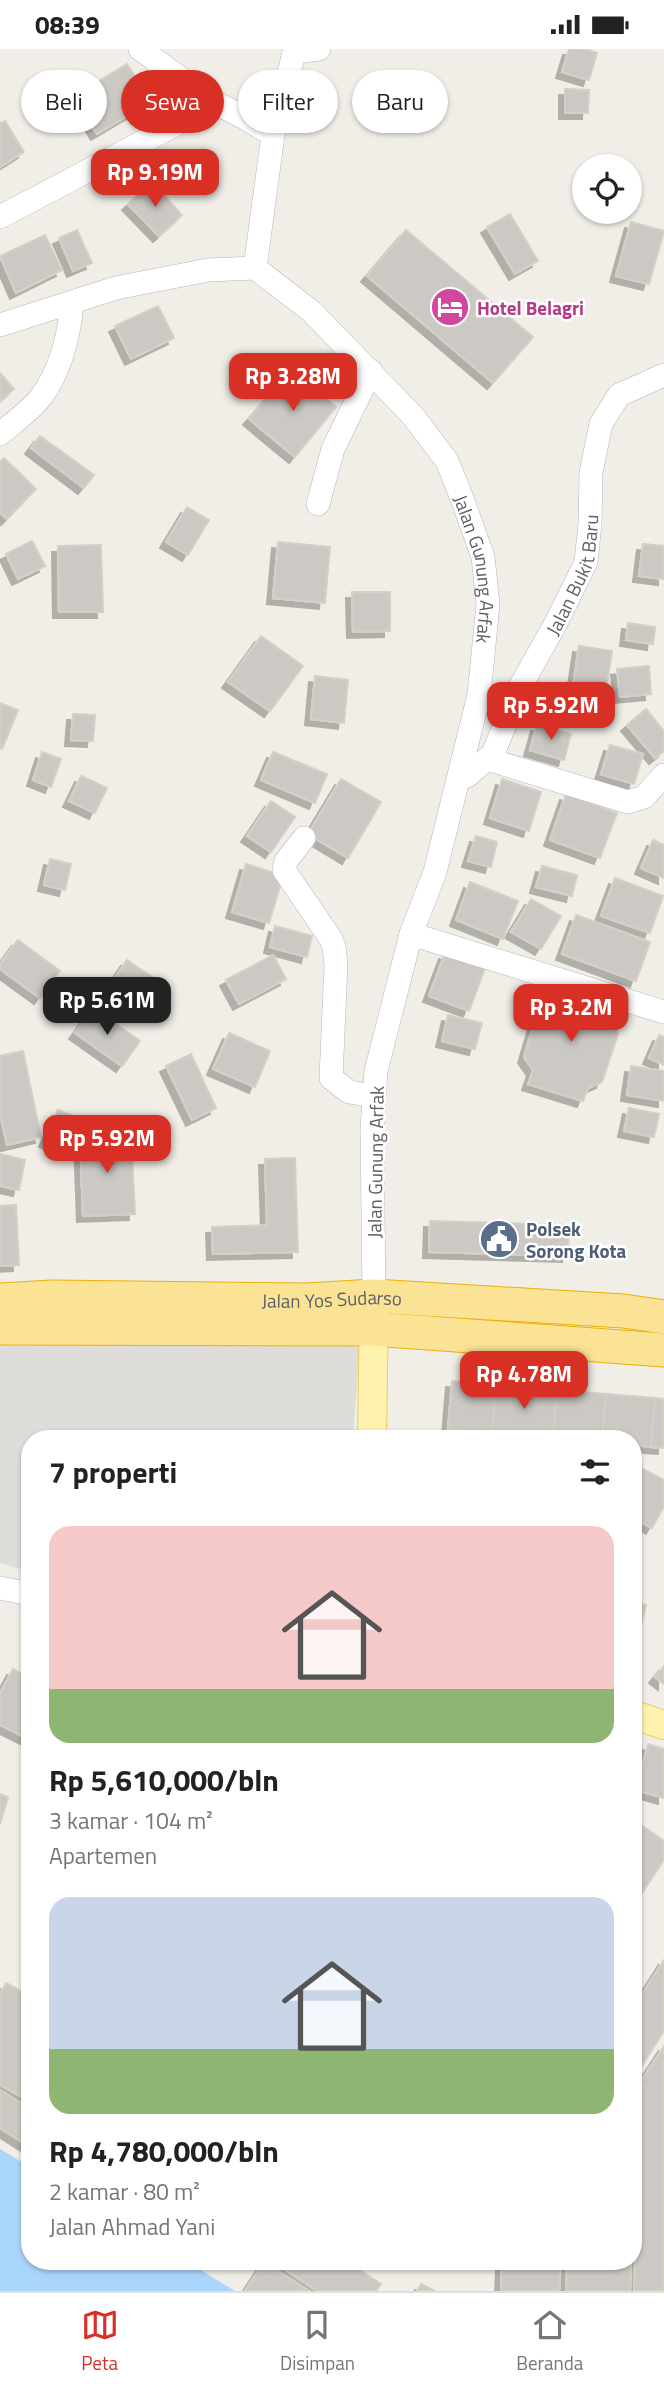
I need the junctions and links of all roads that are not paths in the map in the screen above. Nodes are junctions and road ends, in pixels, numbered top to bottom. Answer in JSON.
{"nodes":[{"id":1,"x":141,"y":49,"type":"edge"},
{"id":2,"x":319,"y":49,"type":"edge"},
{"id":3,"x":294,"y":50,"type":"edge"},
{"id":4,"x":170,"y":70,"type":"edge"},
{"id":5,"x":224,"y":107,"type":"edge"},
{"id":6,"x":160,"y":133,"type":"edge"},
{"id":7,"x":273,"y":135,"type":"junction"},
{"id":8,"x":0,"y":217,"type":"edge"},
{"id":9,"x":255,"y":268,"type":"junction"},
{"id":10,"x":72,"y":304,"type":"junction"},
{"id":11,"x":0,"y":325,"type":"edge"},
{"id":12,"x":371,"y":371,"type":"junction"},
{"id":13,"x":664,"y":375,"type":"edge"},
{"id":14,"x":0,"y":434,"type":"edge"},
{"id":15,"x":318,"y":503,"type":"dead end"},
{"id":16,"x":487,"y":759,"type":"junction"},
{"id":17,"x":664,"y":775,"type":"edge"},
{"id":18,"x":459,"y":778,"type":"junction"},
{"id":19,"x":303,"y":838,"type":"dead end"},
{"id":20,"x":411,"y":934,"type":"junction"},
{"id":21,"x":664,"y":1011,"type":"edge"},
{"id":22,"x":374,"y":1096,"type":"junction"},
{"id":23,"x":374,"y":1296,"type":"junction"},
{"id":24,"x":0,"y":1300,"type":"edge"},
{"id":25,"x":664,"y":1317,"type":"edge"},
{"id":26,"x":0,"y":1328,"type":"edge"},
{"id":27,"x":373,"y":1329,"type":"junction"},
{"id":28,"x":664,"y":1350,"type":"edge"},
{"id":29,"x":372,"y":1430,"type":"edge"},
{"id":30,"x":0,"y":1588,"type":"edge"},
{"id":31,"x":21,"y":1592,"type":"edge"},
{"id":32,"x":642,"y":1718,"type":"edge"},
{"id":33,"x":664,"y":1725,"type":"edge"}],
"edges":[{"from":1,"to":4,"type":"street"},
{"from":2,"to":3,"type":"street"},
{"from":3,"to":7,"type":"street"},
{"from":5,"to":7,"type":"street"},
{"from":6,"to":8,"type":"street"},
{"from":7,"to":9,"type":"street"},
{"from":9,"to":10,"type":"street"},
{"from":9,"to":12,"type":"street","name":"Jalan Gunung Arfak"},
{"from":10,"to":11,"type":"street"},
{"from":10,"to":14,"type":"street"},
{"from":12,"to":15,"type":"street"},
{"from":12,"to":18,"type":"street","name":"Jalan Gunung Arfak"},
{"from":13,"to":16,"type":"street","name":"Jalan Bukit Baru"},
{"from":16,"to":17,"type":"street"},
{"from":16,"to":18,"type":"street","name":"Jalan Bukit Baru"},
{"from":18,"to":20,"type":"street","name":"Jalan Gunung Arfak"},
{"from":19,"to":22,"type":"street"},
{"from":20,"to":21,"type":"street"},
{"from":20,"to":22,"type":"street","name":"Jalan Gunung Arfak"},
{"from":22,"to":23,"type":"street","name":"Jalan Gunung Arfak"},
{"from":23,"to":24,"type":"highway","name":"Jalan Yos Sudarso"},
{"from":23,"to":25,"type":"highway","name":"Jalan Yos Sudarso"},
{"from":23,"to":27,"type":"main road","name":"Jalan Gunung Arfak"},
{"from":26,"to":27,"type":"highway","name":"Jalan Yos Sudarso"},
{"from":27,"to":28,"type":"highway","name":"Jalan Yos Sudarso"},
{"from":27,"to":29,"type":"main road","name":"Jalan Gunung Arfak"},
{"from":30,"to":31,"type":"street"},
{"from":32,"to":33,"type":"main road"}]}
